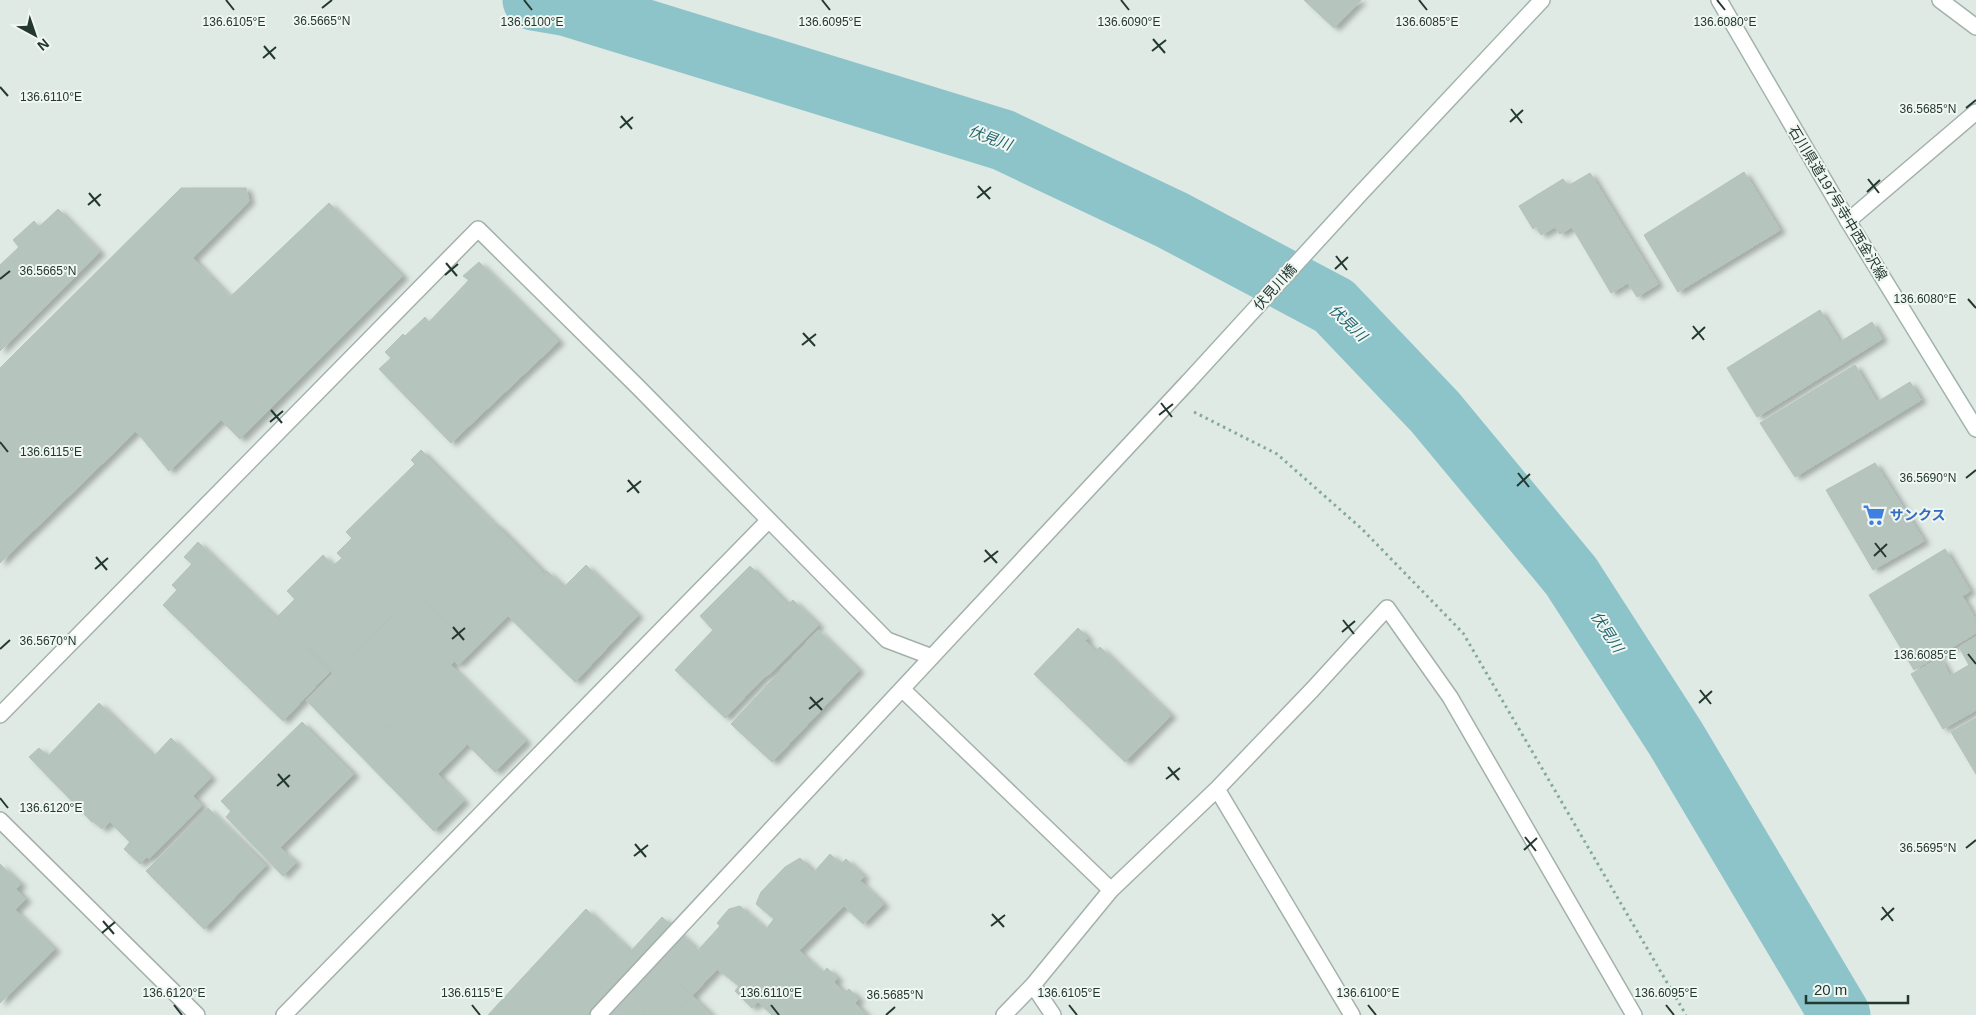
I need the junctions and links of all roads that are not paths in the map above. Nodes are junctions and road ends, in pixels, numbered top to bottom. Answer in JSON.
{"nodes":[{"id":1,"x":1542,"y":0,"type":"edge"},
{"id":2,"x":1719,"y":0,"type":"edge"},
{"id":3,"x":1940,"y":0,"type":"edge"},
{"id":4,"x":1976,"y":28,"type":"edge"},
{"id":5,"x":1976,"y":112,"type":"edge"},
{"id":6,"x":1848,"y":221,"type":"junction"},
{"id":7,"x":1976,"y":429,"type":"edge"},
{"id":8,"x":769,"y":520,"type":"junction"},
{"id":9,"x":932,"y":657,"type":"junction"},
{"id":10,"x":902,"y":689,"type":"junction"},
{"id":11,"x":0,"y":715,"type":"edge"},
{"id":12,"x":1217,"y":789,"type":"junction"},
{"id":13,"x":0,"y":820,"type":"edge"},
{"id":14,"x":1111,"y":890,"type":"junction"},
{"id":15,"x":1033,"y":985,"type":"junction"},
{"id":16,"x":197,"y":1015,"type":"edge"},
{"id":17,"x":284,"y":1015,"type":"edge"},
{"id":18,"x":598,"y":1015,"type":"edge"},
{"id":19,"x":1004,"y":1015,"type":"edge"},
{"id":20,"x":1053,"y":1015,"type":"edge"},
{"id":21,"x":1352,"y":1015,"type":"edge"},
{"id":22,"x":1634,"y":1015,"type":"edge"}],
"edges":[{"from":1,"to":9,"type":"street","name":"伏見川橋"},
{"from":2,"to":6,"type":"street","name":"石川県道197号寺中西金沢線"},
{"from":3,"to":4,"type":"street"},
{"from":5,"to":6,"type":"street"},
{"from":6,"to":7,"type":"street","name":"石川県道197号寺中西金沢線"},
{"from":8,"to":9,"type":"street"},
{"from":8,"to":11,"type":"street"},
{"from":8,"to":17,"type":"street"},
{"from":9,"to":10,"type":"street","name":"伏見川橋"},
{"from":10,"to":14,"type":"street"},
{"from":10,"to":18,"type":"street","name":"伏見川橋"},
{"from":12,"to":14,"type":"street"},
{"from":12,"to":21,"type":"street"},
{"from":12,"to":22,"type":"street"},
{"from":13,"to":16,"type":"street"},
{"from":14,"to":15,"type":"street"},
{"from":15,"to":19,"type":"street"},
{"from":15,"to":20,"type":"street"}]}
